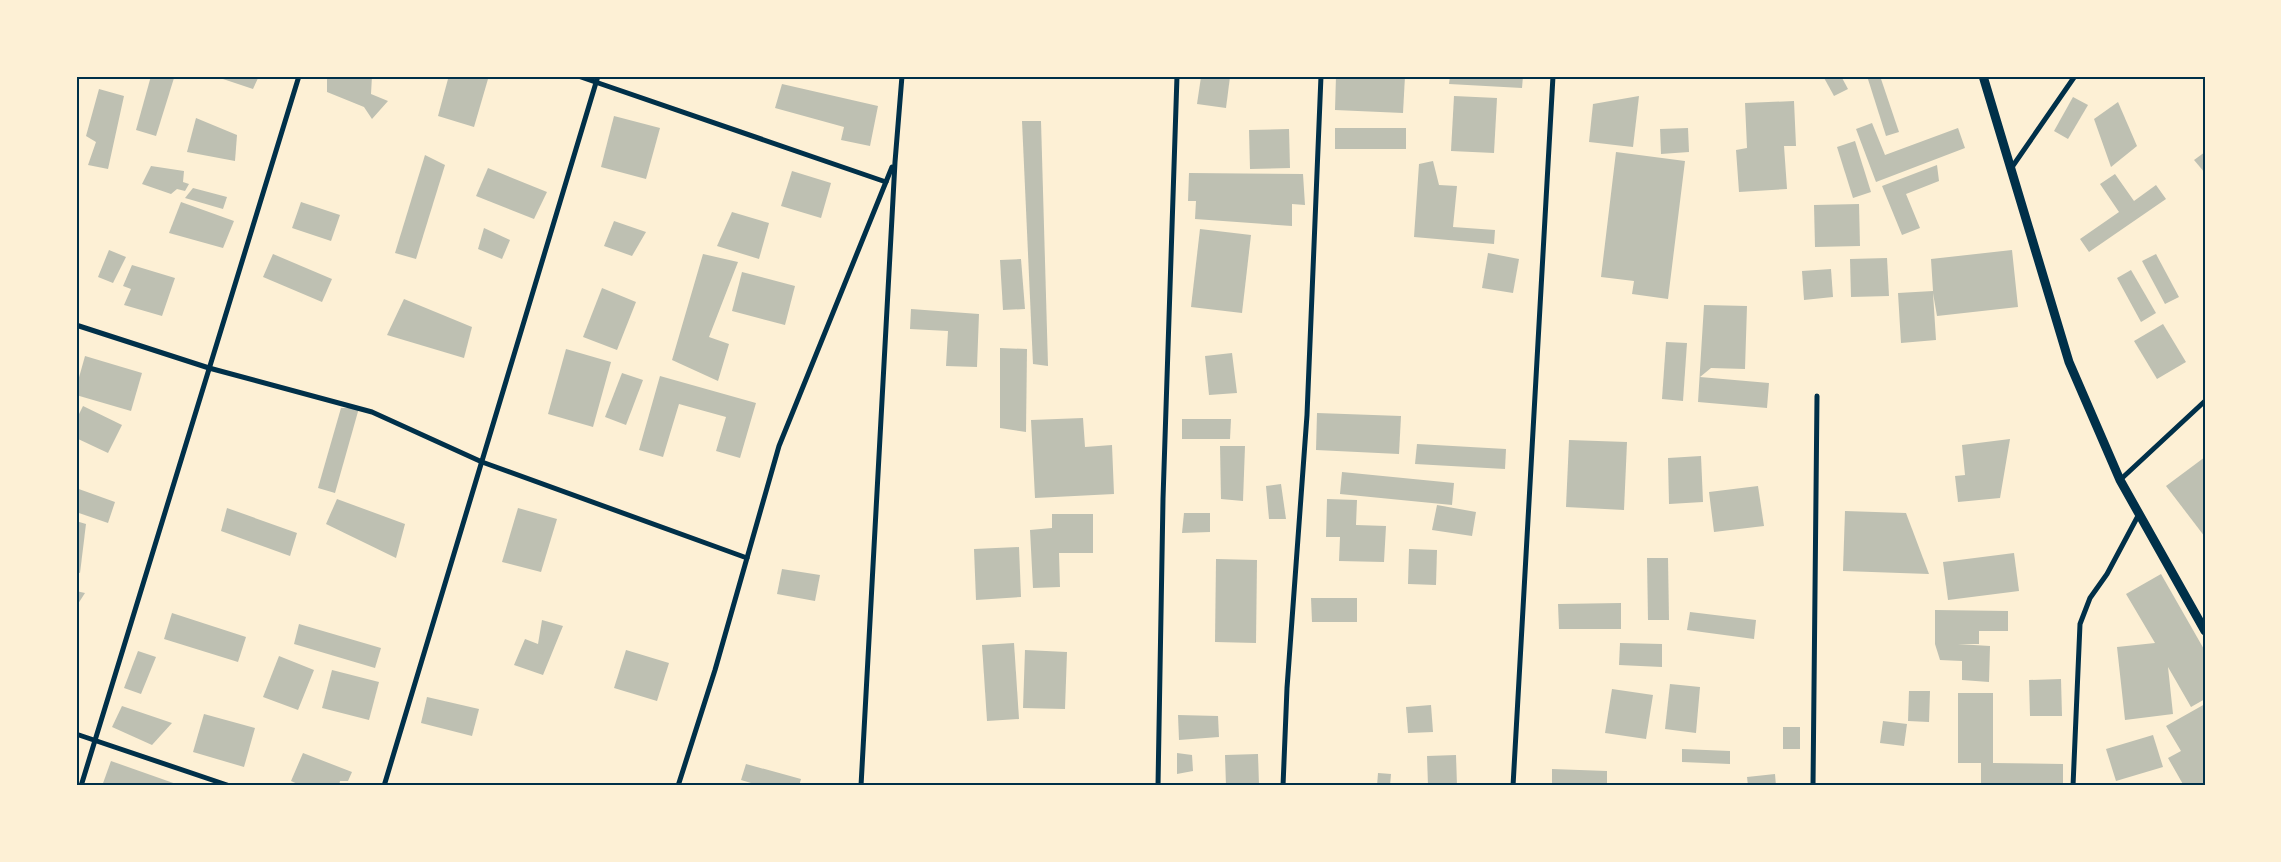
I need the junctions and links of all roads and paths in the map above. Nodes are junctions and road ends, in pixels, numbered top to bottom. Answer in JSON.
{"nodes":[{"id":1,"x":299,"y":76,"type":"edge"},
{"id":2,"x":578,"y":76,"type":"edge"},
{"id":3,"x":598,"y":76,"type":"edge"},
{"id":4,"x":902,"y":76,"type":"edge"},
{"id":5,"x":1177,"y":76,"type":"edge"},
{"id":6,"x":1321,"y":76,"type":"edge"},
{"id":7,"x":1553,"y":76,"type":"edge"},
{"id":8,"x":1983,"y":76,"type":"edge"},
{"id":9,"x":2074,"y":76,"type":"edge"},
{"id":10,"x":596,"y":83,"type":"junction"},
{"id":11,"x":894,"y":162,"type":"junction"},
{"id":12,"x":2010,"y":171,"type":"junction"},
{"id":13,"x":886,"y":182,"type":"junction"},
{"id":14,"x":76,"y":325,"type":"edge"},
{"id":15,"x":209,"y":368,"type":"junction"},
{"id":16,"x":1817,"y":396,"type":"dead end"},
{"id":17,"x":2205,"y":401,"type":"edge"},
{"id":18,"x":482,"y":462,"type":"junction"},
{"id":19,"x":2120,"y":480,"type":"junction"},
{"id":20,"x":2139,"y":514,"type":"junction"},
{"id":21,"x":747,"y":558,"type":"junction"},
{"id":22,"x":2205,"y":631,"type":"edge"},
{"id":23,"x":76,"y":734,"type":"edge"},
{"id":24,"x":94,"y":739,"type":"junction"},
{"id":25,"x":81,"y":786,"type":"edge"},
{"id":26,"x":230,"y":786,"type":"edge"},
{"id":27,"x":384,"y":786,"type":"edge"},
{"id":28,"x":678,"y":786,"type":"edge"},
{"id":29,"x":861,"y":786,"type":"edge"},
{"id":30,"x":1158,"y":786,"type":"edge"},
{"id":31,"x":1283,"y":786,"type":"edge"},
{"id":32,"x":1513,"y":786,"type":"edge"},
{"id":33,"x":1813,"y":786,"type":"edge"},
{"id":34,"x":2073,"y":786,"type":"edge"}],
"edges":[{"from":1,"to":15,"type":"street"},
{"from":2,"to":10,"type":"street"},
{"from":3,"to":10,"type":"street"},
{"from":4,"to":11,"type":"street"},
{"from":5,"to":30,"type":"street"},
{"from":6,"to":31,"type":"street"},
{"from":7,"to":32,"type":"street"},
{"from":8,"to":12,"type":"street"},
{"from":9,"to":12,"type":"street"},
{"from":10,"to":13,"type":"street"},
{"from":10,"to":18,"type":"street"},
{"from":11,"to":13,"type":"street"},
{"from":11,"to":29,"type":"street"},
{"from":12,"to":19,"type":"street"},
{"from":13,"to":21,"type":"street"},
{"from":14,"to":15,"type":"street"},
{"from":15,"to":18,"type":"street"},
{"from":15,"to":24,"type":"street"},
{"from":16,"to":33,"type":"street"},
{"from":17,"to":19,"type":"street"},
{"from":18,"to":21,"type":"street"},
{"from":18,"to":27,"type":"street"},
{"from":19,"to":20,"type":"street"},
{"from":20,"to":22,"type":"street"},
{"from":20,"to":34,"type":"street"},
{"from":21,"to":28,"type":"street"},
{"from":23,"to":24,"type":"street"},
{"from":24,"to":25,"type":"street"},
{"from":24,"to":26,"type":"street"}]}
